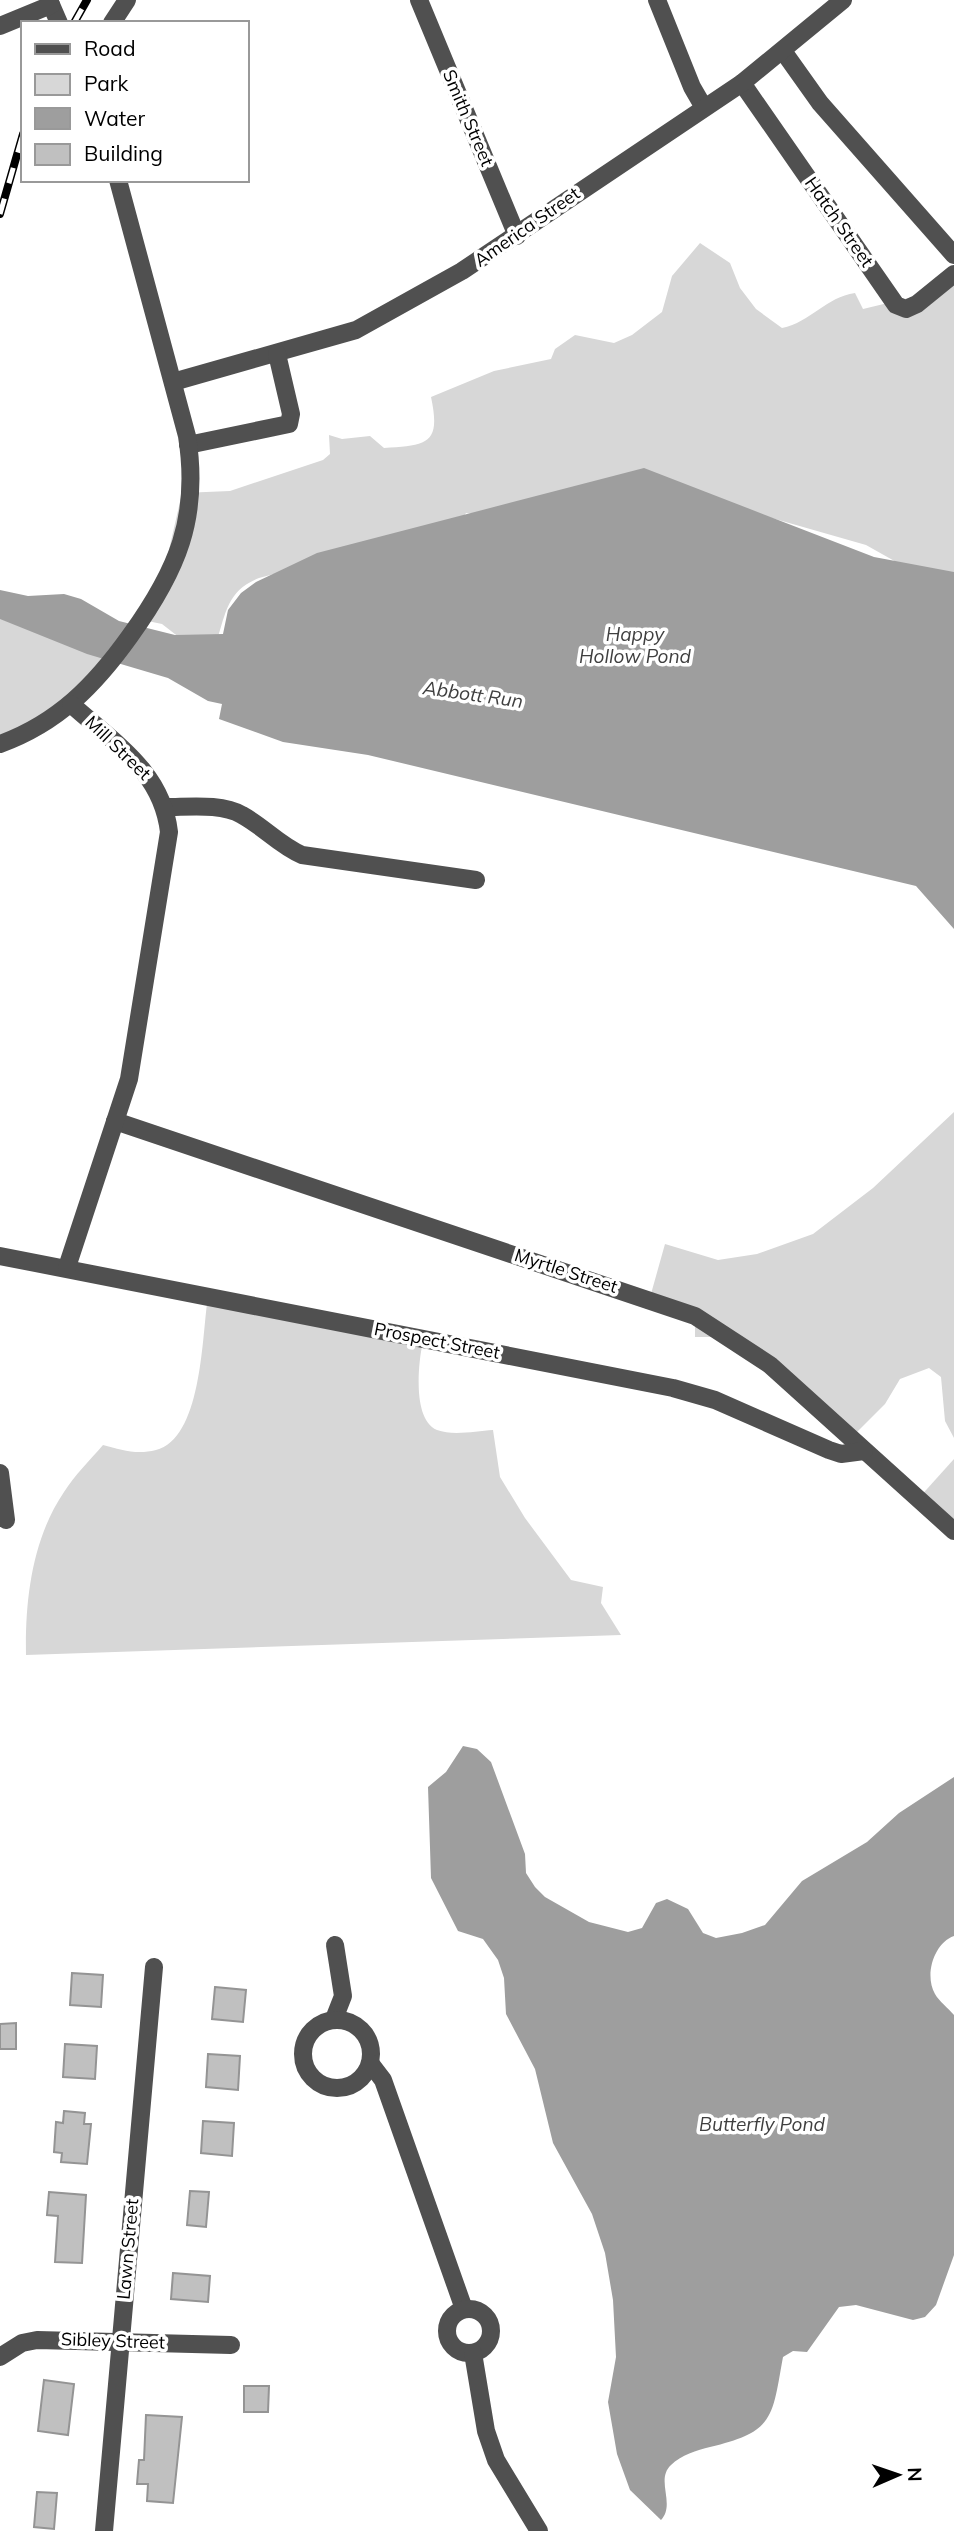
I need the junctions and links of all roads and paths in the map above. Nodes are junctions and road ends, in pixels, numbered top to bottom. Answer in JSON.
{"nodes":[{"id":1,"x":127,"y":0,"type":"edge"},
{"id":2,"x":419,"y":0,"type":"edge"},
{"id":3,"x":657,"y":0,"type":"edge"},
{"id":4,"x":843,"y":0,"type":"edge"},
{"id":5,"x":50,"y":3,"type":"edge"},
{"id":6,"x":58,"y":21,"type":"edge"},
{"id":7,"x":112,"y":21,"type":"edge"},
{"id":8,"x":0,"y":26,"type":"edge"},
{"id":9,"x":783,"y":51,"type":"junction"},
{"id":10,"x":742,"y":83,"type":"junction"},
{"id":11,"x":703,"y":106,"type":"junction"},
{"id":12,"x":119,"y":182,"type":"edge"},
{"id":13,"x":517,"y":236,"type":"junction"},
{"id":14,"x":954,"y":255,"type":"edge"},
{"id":15,"x":954,"y":274,"type":"edge"},
{"id":16,"x":276,"y":354,"type":"junction"},
{"id":17,"x":173,"y":383,"type":"junction"},
{"id":18,"x":188,"y":444,"type":"junction"},
{"id":19,"x":71,"y":704,"type":"junction"},
{"id":20,"x":0,"y":744,"type":"edge"},
{"id":21,"x":166,"y":807,"type":"junction"},
{"id":22,"x":476,"y":880,"type":"dead end"},
{"id":23,"x":115,"y":1121,"type":"junction"},
{"id":24,"x":0,"y":1256,"type":"edge"},
{"id":25,"x":67,"y":1267,"type":"junction"},
{"id":26,"x":864,"y":1451,"type":"junction"},
{"id":27,"x":0,"y":1473,"type":"edge"},
{"id":28,"x":6,"y":1520,"type":"dead end"},
{"id":29,"x":954,"y":1531,"type":"edge"},
{"id":30,"x":335,"y":1945,"type":"dead end"},
{"id":31,"x":154,"y":1967,"type":"dead end"},
{"id":32,"x":334,"y":2019,"type":"junction"},
{"id":33,"x":370,"y":2063,"type":"junction"},
{"id":34,"x":464,"y":2309,"type":"junction"},
{"id":35,"x":120,"y":2342,"type":"junction"},
{"id":36,"x":231,"y":2345,"type":"dead end"},
{"id":37,"x":473,"y":2353,"type":"junction"},
{"id":38,"x":0,"y":2357,"type":"edge"},
{"id":39,"x":104,"y":2531,"type":"edge"},
{"id":40,"x":539,"y":2531,"type":"edge"}],
"edges":[{"from":1,"to":7,"type":"street"},
{"from":2,"to":13,"type":"street","name":"Smith Street"},
{"from":3,"to":11,"type":"street"},
{"from":4,"to":9,"type":"street","name":"America Street"},
{"from":5,"to":6,"type":"street"},
{"from":5,"to":8,"type":"street"},
{"from":9,"to":10,"type":"street","name":"America Street"},
{"from":9,"to":14,"type":"street"},
{"from":10,"to":11,"type":"street","name":"America Street"},
{"from":10,"to":15,"type":"street","name":"Hatch Street"},
{"from":11,"to":13,"type":"street","name":"America Street"},
{"from":12,"to":17,"type":"street","name":"Mill Street"},
{"from":13,"to":16,"type":"street","name":"America Street"},
{"from":16,"to":17,"type":"street","name":"America Street"},
{"from":16,"to":18,"type":"street"},
{"from":17,"to":18,"type":"street","name":"Mill Street"},
{"from":18,"to":19,"type":"street","name":"Mill Street"},
{"from":19,"to":20,"type":"street"},
{"from":19,"to":21,"type":"street","name":"Mill Street"},
{"from":21,"to":22,"type":"street"},
{"from":21,"to":23,"type":"street","name":"Mill Street"},
{"from":23,"to":25,"type":"street","name":"Mill Street"},
{"from":23,"to":26,"type":"street","name":"Myrtle Street"},
{"from":24,"to":25,"type":"street","name":"Prospect Street"},
{"from":25,"to":26,"type":"street","name":"Prospect Street"},
{"from":26,"to":29,"type":"street","name":"Myrtle Street"},
{"from":27,"to":28,"type":"street"},
{"from":30,"to":32,"type":"street"},
{"from":31,"to":35,"type":"street","name":"Lawn Street"},
{"from":32,"to":33,"type":"street"},
{"from":32,"to":33,"type":"street"},
{"from":33,"to":34,"type":"street"},
{"from":34,"to":37,"type":"street"},
{"from":34,"to":37,"type":"street"},
{"from":35,"to":36,"type":"street","name":"Sibley Street"},
{"from":35,"to":38,"type":"street","name":"Sibley Street"},
{"from":35,"to":39,"type":"street","name":"Lawn Street"},
{"from":37,"to":40,"type":"street"}]}
